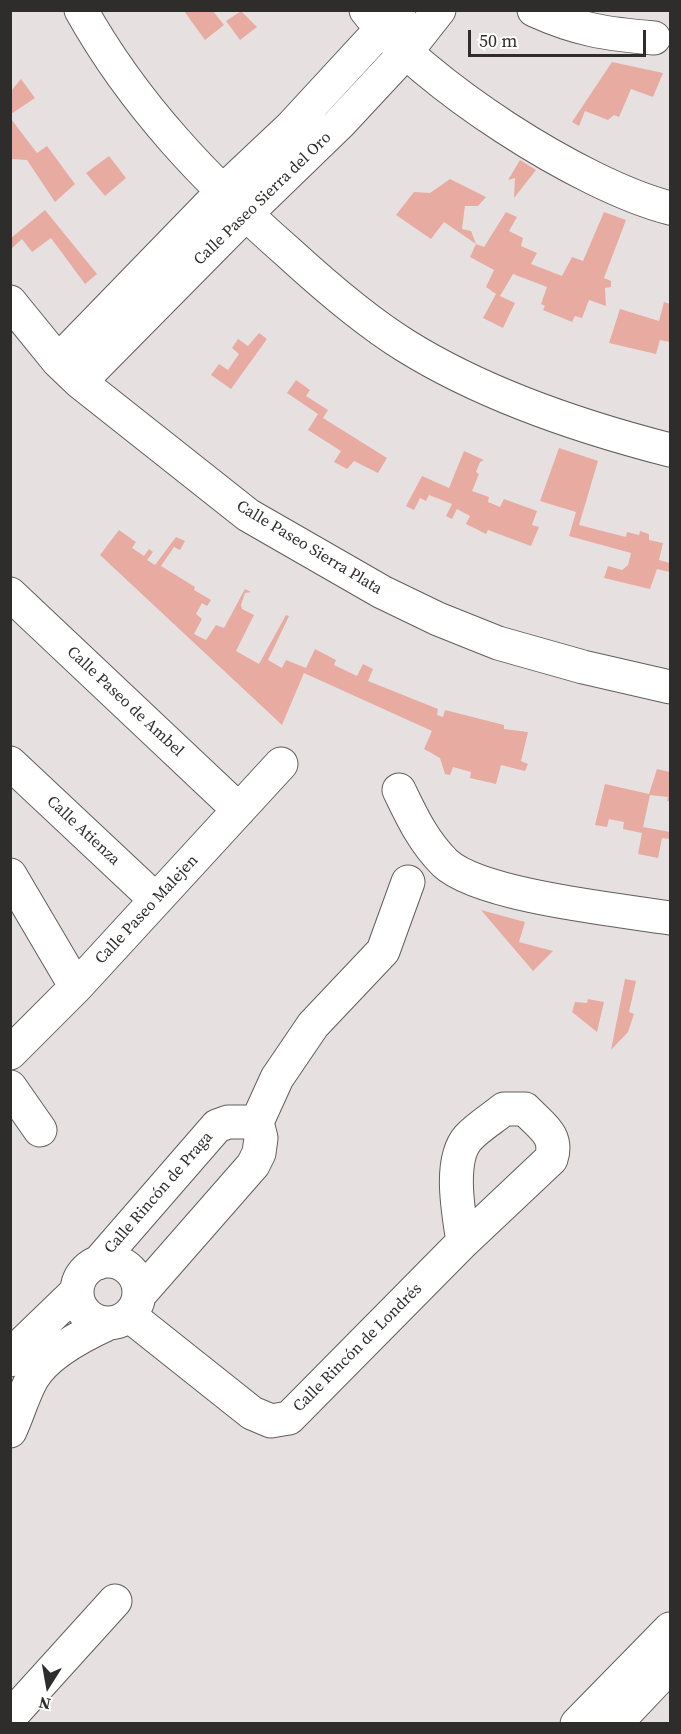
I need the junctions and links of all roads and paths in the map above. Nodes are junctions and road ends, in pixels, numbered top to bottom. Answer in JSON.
{"nodes":[{"id":1,"x":81,"y":10,"type":"edge"},
{"id":2,"x":439,"y":10,"type":"edge"},
{"id":3,"x":534,"y":10,"type":"edge"},
{"id":4,"x":599,"y":10,"type":"edge"},
{"id":5,"x":382,"y":17,"type":"edge"},
{"id":6,"x":662,"y":42,"type":"edge"},
{"id":7,"x":406,"y":52,"type":"junction"},
{"id":8,"x":222,"y":192,"type":"junction"},
{"id":9,"x":670,"y":208,"type":"edge"},
{"id":10,"x":245,"y":215,"type":"junction"},
{"id":11,"x":10,"y":302,"type":"edge"},
{"id":12,"x":69,"y":371,"type":"junction"},
{"id":13,"x":670,"y":450,"type":"edge"},
{"id":14,"x":10,"y":594,"type":"edge"},
{"id":15,"x":670,"y":687,"type":"edge"},
{"id":16,"x":10,"y":763,"type":"edge"},
{"id":17,"x":281,"y":764,"type":"dead end"},
{"id":18,"x":399,"y":790,"type":"dead end"},
{"id":19,"x":239,"y":810,"type":"junction"},
{"id":20,"x":10,"y":875,"type":"edge"},
{"id":21,"x":408,"y":882,"type":"dead end"},
{"id":22,"x":156,"y":900,"type":"junction"},
{"id":23,"x":670,"y":918,"type":"edge"},
{"id":24,"x":76,"y":987,"type":"junction"},
{"id":25,"x":10,"y":1053,"type":"edge"},
{"id":26,"x":10,"y":1087,"type":"edge"},
{"id":27,"x":257,"y":1122,"type":"junction"},
{"id":28,"x":40,"y":1130,"type":"dead end"},
{"id":29,"x":463,"y":1242,"type":"dead end"},
{"id":30,"x":98,"y":1263,"type":"junction"},
{"id":31,"x":76,"y":1291,"type":"junction"},
{"id":32,"x":125,"y":1311,"type":"junction"},
{"id":33,"x":10,"y":1360,"type":"edge"},
{"id":34,"x":10,"y":1431,"type":"edge"},
{"id":35,"x":115,"y":1602,"type":"dead end"},
{"id":36,"x":667,"y":1649,"type":"edge"},
{"id":37,"x":10,"y":1717,"type":"edge"},
{"id":38,"x":577,"y":1724,"type":"edge"},
{"id":39,"x":615,"y":1724,"type":"edge"}],
"edges":[{"from":1,"to":8,"type":"street"},
{"from":2,"to":7,"type":"street","name":"Calle Paseo Sierra del Oro"},
{"from":3,"to":6,"type":"street"},
{"from":4,"to":6,"type":"street"},
{"from":5,"to":7,"type":"street"},
{"from":5,"to":8,"type":"street","name":"Calle Paseo Sierra del Oro"},
{"from":7,"to":9,"type":"street"},
{"from":7,"to":10,"type":"street","name":"Calle Paseo Sierra del Oro"},
{"from":8,"to":10,"type":"street"},
{"from":8,"to":12,"type":"street","name":"Calle Paseo Sierra del Oro"},
{"from":10,"to":12,"type":"street","name":"Calle Paseo Sierra del Oro"},
{"from":10,"to":13,"type":"street"},
{"from":11,"to":12,"type":"street","name":"Calle Paseo Sierra Plata"},
{"from":12,"to":15,"type":"street","name":"Calle Paseo Sierra Plata"},
{"from":14,"to":19,"type":"street","name":"Calle Paseo de Ambel"},
{"from":16,"to":22,"type":"street","name":"Calle Atienza"},
{"from":17,"to":19,"type":"street","name":"Calle Paseo Malejen"},
{"from":18,"to":23,"type":"street"},
{"from":19,"to":22,"type":"street","name":"Calle Paseo Malejen"},
{"from":20,"to":24,"type":"street"},
{"from":21,"to":27,"type":"street"},
{"from":22,"to":24,"type":"street","name":"Calle Paseo Malejen"},
{"from":24,"to":25,"type":"street","name":"Calle Paseo Malejen"},
{"from":26,"to":28,"type":"street"},
{"from":27,"to":30,"type":"street","name":"Calle Rincón de Praga"},
{"from":27,"to":32,"type":"street"},
{"from":29,"to":32,"type":"street","name":"Calle Rincón de Londrés"},
{"from":30,"to":31,"type":"street"},
{"from":30,"to":32,"type":"street"},
{"from":31,"to":32,"type":"street"},
{"from":31,"to":33,"type":"street"},
{"from":32,"to":34,"type":"street"},
{"from":35,"to":37,"type":"street"},
{"from":36,"to":38,"type":"street"},
{"from":36,"to":39,"type":"street"}]}
